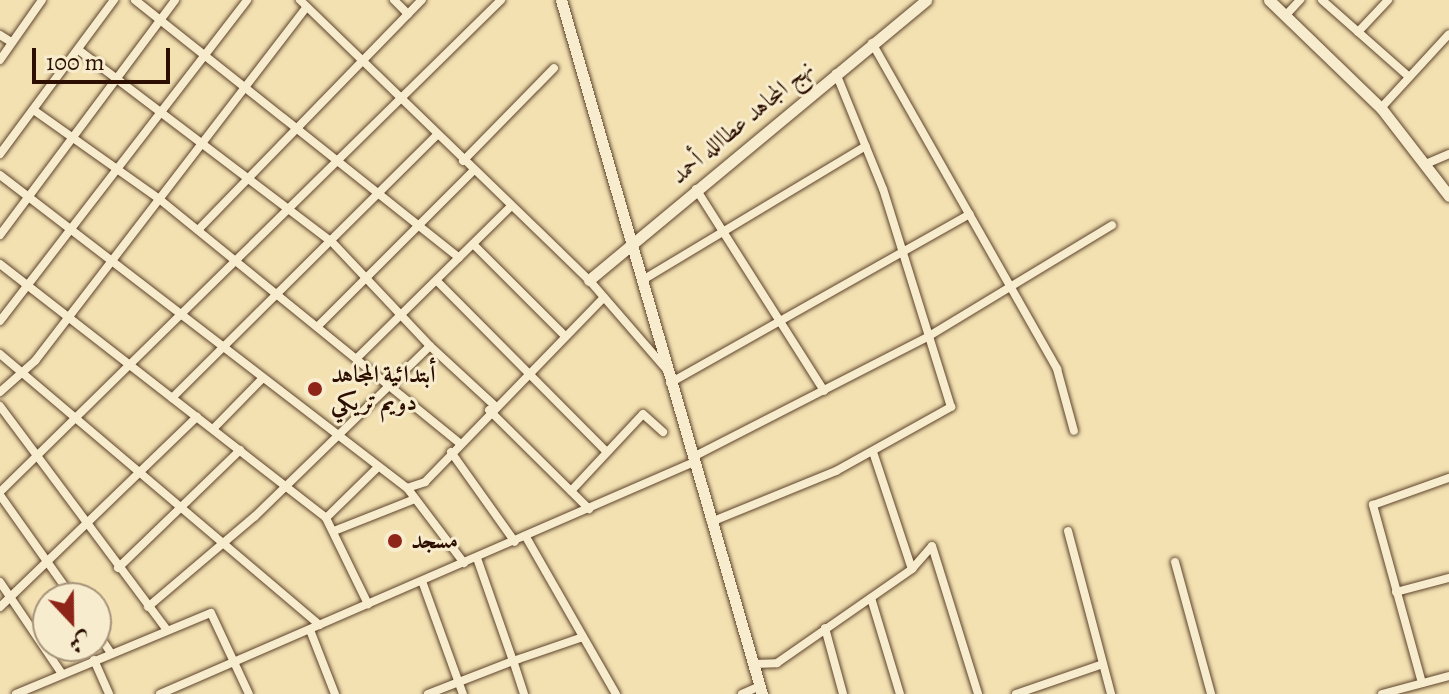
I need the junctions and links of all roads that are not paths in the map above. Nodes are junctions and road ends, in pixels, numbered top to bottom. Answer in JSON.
{"nodes":[{"id":1,"x":42,"y":0,"type":"edge"},
{"id":2,"x":114,"y":0,"type":"edge"},
{"id":3,"x":135,"y":0,"type":"edge"},
{"id":4,"x":175,"y":0,"type":"edge"},
{"id":5,"x":247,"y":0,"type":"edge"},
{"id":6,"x":394,"y":0,"type":"edge"},
{"id":7,"x":422,"y":0,"type":"edge"},
{"id":8,"x":501,"y":0,"type":"edge"},
{"id":9,"x":561,"y":0,"type":"edge"},
{"id":10,"x":926,"y":0,"type":"edge"},
{"id":11,"x":1269,"y":0,"type":"edge"},
{"id":12,"x":1300,"y":0,"type":"edge"},
{"id":13,"x":1322,"y":0,"type":"edge"},
{"id":14,"x":1388,"y":0,"type":"edge"},
{"id":15,"x":303,"y":3,"type":"edge"},
{"id":16,"x":408,"y":14,"type":"junction"},
{"id":17,"x":1286,"y":15,"type":"junction"},
{"id":18,"x":159,"y":22,"type":"junction"},
{"id":19,"x":1358,"y":32,"type":"junction"},
{"id":20,"x":1449,"y":34,"type":"edge"},
{"id":21,"x":0,"y":35,"type":"edge"},
{"id":22,"x":11,"y":42,"type":"junction"},
{"id":23,"x":871,"y":42,"type":"junction"},
{"id":24,"x":80,"y":51,"type":"junction"},
{"id":25,"x":205,"y":56,"type":"junction"},
{"id":26,"x":363,"y":59,"type":"junction"},
{"id":27,"x":0,"y":60,"type":"edge"},
{"id":28,"x":554,"y":68,"type":"dead end"},
{"id":29,"x":835,"y":72,"type":"junction"},
{"id":30,"x":1409,"y":77,"type":"junction"},
{"id":31,"x":121,"y":80,"type":"junction"},
{"id":32,"x":249,"y":87,"type":"junction"},
{"id":33,"x":402,"y":98,"type":"junction"},
{"id":34,"x":1381,"y":108,"type":"junction"},
{"id":35,"x":35,"y":111,"type":"junction"},
{"id":36,"x":161,"y":111,"type":"junction"},
{"id":37,"x":299,"y":124,"type":"junction"},
{"id":38,"x":436,"y":136,"type":"junction"},
{"id":39,"x":75,"y":139,"type":"junction"},
{"id":40,"x":202,"y":144,"type":"junction"},
{"id":41,"x":866,"y":146,"type":"junction"},
{"id":42,"x":0,"y":154,"type":"edge"},
{"id":43,"x":1449,"y":154,"type":"edge"},
{"id":44,"x":341,"y":158,"type":"junction"},
{"id":45,"x":463,"y":161,"type":"junction"},
{"id":46,"x":1428,"y":163,"type":"junction"},
{"id":47,"x":118,"y":168,"type":"junction"},
{"id":48,"x":473,"y":171,"type":"junction"},
{"id":49,"x":0,"y":175,"type":"edge"},
{"id":50,"x":250,"y":180,"type":"junction"},
{"id":51,"x":696,"y":189,"type":"junction"},
{"id":52,"x":383,"y":190,"type":"junction"},
{"id":53,"x":1449,"y":196,"type":"edge"},
{"id":54,"x":29,"y":197,"type":"junction"},
{"id":55,"x":158,"y":198,"type":"junction"},
{"id":56,"x":510,"y":207,"type":"junction"},
{"id":57,"x":287,"y":209,"type":"junction"},
{"id":58,"x":970,"y":214,"type":"junction"},
{"id":59,"x":422,"y":222,"type":"junction"},
{"id":60,"x":1112,"y":225,"type":"dead end"},
{"id":61,"x":73,"y":229,"type":"junction"},
{"id":62,"x":198,"y":230,"type":"junction"},
{"id":63,"x":725,"y":231,"type":"junction"},
{"id":64,"x":0,"y":235,"type":"edge"},
{"id":65,"x":332,"y":242,"type":"junction"},
{"id":66,"x":473,"y":244,"type":"junction"},
{"id":67,"x":630,"y":246,"type":"junction"},
{"id":68,"x":900,"y":257,"type":"junction"},
{"id":69,"x":459,"y":258,"type":"junction"},
{"id":70,"x":111,"y":260,"type":"junction"},
{"id":71,"x":234,"y":262,"type":"junction"},
{"id":72,"x":0,"y":264,"type":"edge"},
{"id":73,"x":366,"y":277,"type":"junction"},
{"id":74,"x":589,"y":280,"type":"junction"},
{"id":75,"x":437,"y":281,"type":"junction"},
{"id":76,"x":641,"y":281,"type":"junction"},
{"id":77,"x":1010,"y":284,"type":"junction"},
{"id":78,"x":29,"y":286,"type":"junction"},
{"id":79,"x":277,"y":294,"type":"junction"},
{"id":80,"x":604,"y":297,"type":"junction"},
{"id":81,"x":402,"y":313,"type":"junction"},
{"id":82,"x":69,"y":316,"type":"junction"},
{"id":83,"x":179,"y":317,"type":"junction"},
{"id":84,"x":0,"y":321,"type":"edge"},
{"id":85,"x":780,"y":324,"type":"junction"},
{"id":86,"x":317,"y":327,"type":"junction"},
{"id":87,"x":565,"y":336,"type":"junction"},
{"id":88,"x":929,"y":336,"type":"junction"},
{"id":89,"x":430,"y":346,"type":"junction"},
{"id":90,"x":224,"y":347,"type":"junction"},
{"id":91,"x":0,"y":354,"type":"edge"},
{"id":92,"x":357,"y":358,"type":"junction"},
{"id":93,"x":131,"y":366,"type":"junction"},
{"id":94,"x":25,"y":369,"type":"junction"},
{"id":95,"x":666,"y":369,"type":"junction"},
{"id":96,"x":527,"y":372,"type":"junction"},
{"id":97,"x":263,"y":378,"type":"junction"},
{"id":98,"x":390,"y":383,"type":"junction"},
{"id":99,"x":670,"y":383,"type":"junction"},
{"id":100,"x":824,"y":391,"type":"junction"},
{"id":101,"x":0,"y":392,"type":"edge"},
{"id":102,"x":172,"y":398,"type":"junction"},
{"id":103,"x":0,"y":406,"type":"edge"},
{"id":104,"x":492,"y":407,"type":"junction"},
{"id":105,"x":197,"y":417,"type":"junction"},
{"id":106,"x":77,"y":418,"type":"junction"},
{"id":107,"x":213,"y":429,"type":"junction"},
{"id":108,"x":1074,"y":431,"type":"dead end"},
{"id":109,"x":663,"y":432,"type":"dead end"},
{"id":110,"x":337,"y":436,"type":"junction"},
{"id":111,"x":460,"y":443,"type":"junction"},
{"id":112,"x":240,"y":450,"type":"junction"},
{"id":113,"x":451,"y":452,"type":"junction"},
{"id":114,"x":607,"y":452,"type":"junction"},
{"id":115,"x":873,"y":452,"type":"junction"},
{"id":116,"x":39,"y":457,"type":"junction"},
{"id":117,"x":694,"y":460,"type":"junction"},
{"id":118,"x":378,"y":467,"type":"junction"},
{"id":119,"x":138,"y":474,"type":"junction"},
{"id":120,"x":1449,"y":478,"type":"edge"},
{"id":121,"x":285,"y":486,"type":"junction"},
{"id":122,"x":407,"y":488,"type":"junction"},
{"id":123,"x":571,"y":491,"type":"junction"},
{"id":124,"x":0,"y":494,"type":"edge"},
{"id":125,"x":415,"y":499,"type":"junction"},
{"id":126,"x":589,"y":509,"type":"junction"},
{"id":127,"x":179,"y":510,"type":"junction"},
{"id":128,"x":326,"y":518,"type":"junction"},
{"id":129,"x":711,"y":522,"type":"junction"},
{"id":130,"x":85,"y":525,"type":"junction"},
{"id":131,"x":334,"y":531,"type":"junction"},
{"id":132,"x":1068,"y":531,"type":"dead end"},
{"id":133,"x":526,"y":537,"type":"junction"},
{"id":134,"x":515,"y":542,"type":"junction"},
{"id":135,"x":223,"y":544,"type":"junction"},
{"id":136,"x":477,"y":558,"type":"junction"},
{"id":137,"x":48,"y":562,"type":"junction"},
{"id":138,"x":1175,"y":562,"type":"dead end"},
{"id":139,"x":464,"y":563,"type":"junction"},
{"id":140,"x":118,"y":568,"type":"junction"},
{"id":141,"x":912,"y":569,"type":"junction"},
{"id":142,"x":1449,"y":578,"type":"edge"},
{"id":143,"x":422,"y":581,"type":"junction"},
{"id":144,"x":0,"y":582,"type":"edge"},
{"id":145,"x":62,"y":582,"type":"edge"},
{"id":146,"x":1396,"y":592,"type":"junction"},
{"id":147,"x":12,"y":598,"type":"junction"},
{"id":148,"x":871,"y":598,"type":"junction"},
{"id":149,"x":368,"y":604,"type":"junction"},
{"id":150,"x":0,"y":607,"type":"edge"},
{"id":151,"x":148,"y":607,"type":"junction"},
{"id":152,"x":320,"y":625,"type":"junction"},
{"id":153,"x":825,"y":628,"type":"junction"},
{"id":154,"x":167,"y":630,"type":"junction"},
{"id":155,"x":310,"y":630,"type":"junction"},
{"id":156,"x":583,"y":637,"type":"junction"},
{"id":157,"x":112,"y":653,"type":"edge"},
{"id":158,"x":513,"y":661,"type":"junction"},
{"id":159,"x":89,"y":662,"type":"edge"},
{"id":160,"x":95,"y":662,"type":"edge"},
{"id":161,"x":234,"y":662,"type":"junction"},
{"id":162,"x":753,"y":664,"type":"junction"},
{"id":163,"x":1103,"y":664,"type":"junction"},
{"id":164,"x":62,"y":674,"type":"junction"},
{"id":165,"x":1449,"y":676,"type":"edge"},
{"id":166,"x":459,"y":683,"type":"junction"},
{"id":167,"x":1422,"y":683,"type":"junction"},
{"id":168,"x":761,"y":690,"type":"edge"},
{"id":169,"x":22,"y":693,"type":"edge"},
{"id":170,"x":109,"y":694,"type":"edge"},
{"id":171,"x":160,"y":694,"type":"edge"},
{"id":172,"x":249,"y":694,"type":"edge"},
{"id":173,"x":335,"y":694,"type":"edge"},
{"id":174,"x":428,"y":694,"type":"edge"},
{"id":175,"x":463,"y":694,"type":"edge"},
{"id":176,"x":524,"y":694,"type":"edge"},
{"id":177,"x":616,"y":694,"type":"edge"},
{"id":178,"x":742,"y":694,"type":"edge"},
{"id":179,"x":843,"y":694,"type":"edge"},
{"id":180,"x":900,"y":694,"type":"edge"},
{"id":181,"x":978,"y":694,"type":"edge"},
{"id":182,"x":1016,"y":694,"type":"edge"},
{"id":183,"x":1111,"y":694,"type":"edge"},
{"id":184,"x":1211,"y":694,"type":"edge"},
{"id":185,"x":1382,"y":694,"type":"edge"}],
"edges":[{"from":1,"to":22,"type":"street"},
{"from":2,"to":24,"type":"street"},
{"from":3,"to":18,"type":"street"},
{"from":4,"to":18,"type":"street"},
{"from":5,"to":25,"type":"street"},
{"from":6,"to":16,"type":"street"},
{"from":7,"to":16,"type":"street"},
{"from":8,"to":33,"type":"street"},
{"from":9,"to":67,"type":"street"},
{"from":10,"to":23,"type":"street","name":"نهج المجاهد عطاالله أحمد"},
{"from":11,"to":17,"type":"street"},
{"from":12,"to":17,"type":"street"},
{"from":13,"to":19,"type":"street"},
{"from":14,"to":19,"type":"street"},
{"from":15,"to":26,"type":"street"},
{"from":15,"to":32,"type":"street"},
{"from":16,"to":26,"type":"street"},
{"from":17,"to":34,"type":"street"},
{"from":18,"to":25,"type":"street"},
{"from":18,"to":31,"type":"street"},
{"from":19,"to":30,"type":"street"},
{"from":20,"to":30,"type":"street"},
{"from":21,"to":22,"type":"street"},
{"from":22,"to":27,"type":"street"},
{"from":23,"to":29,"type":"street","name":"نهج المجاهد عطاالله أحمد"},
{"from":23,"to":58,"type":"street"},
{"from":24,"to":31,"type":"street"},
{"from":24,"to":35,"type":"street"},
{"from":25,"to":32,"type":"street"},
{"from":25,"to":36,"type":"street"},
{"from":26,"to":33,"type":"street"},
{"from":26,"to":37,"type":"street"},
{"from":28,"to":45,"type":"street"},
{"from":29,"to":41,"type":"street"},
{"from":29,"to":51,"type":"street","name":"نهج المجاهد عطاالله أحمد"},
{"from":30,"to":34,"type":"street"},
{"from":31,"to":36,"type":"street"},
{"from":31,"to":39,"type":"street"},
{"from":32,"to":37,"type":"street"},
{"from":32,"to":40,"type":"street"},
{"from":33,"to":38,"type":"street"},
{"from":33,"to":44,"type":"street"},
{"from":34,"to":46,"type":"street"},
{"from":35,"to":39,"type":"street"},
{"from":35,"to":42,"type":"street"},
{"from":36,"to":40,"type":"street"},
{"from":36,"to":47,"type":"street"},
{"from":37,"to":44,"type":"street"},
{"from":37,"to":50,"type":"street"},
{"from":38,"to":45,"type":"street"},
{"from":38,"to":52,"type":"street"},
{"from":39,"to":47,"type":"street"},
{"from":39,"to":54,"type":"street"},
{"from":40,"to":50,"type":"street"},
{"from":40,"to":55,"type":"street"},
{"from":41,"to":63,"type":"street"},
{"from":41,"to":68,"type":"street"},
{"from":43,"to":46,"type":"street"},
{"from":44,"to":52,"type":"street"},
{"from":44,"to":57,"type":"street"},
{"from":45,"to":48,"type":"street"},
{"from":46,"to":53,"type":"street"},
{"from":47,"to":55,"type":"street"},
{"from":47,"to":61,"type":"street"},
{"from":48,"to":56,"type":"street"},
{"from":48,"to":59,"type":"street"},
{"from":49,"to":54,"type":"street"},
{"from":50,"to":57,"type":"street"},
{"from":50,"to":62,"type":"street"},
{"from":51,"to":63,"type":"street"},
{"from":51,"to":67,"type":"street","name":"نهج المجاهد عطاالله أحمد"},
{"from":52,"to":59,"type":"street"},
{"from":52,"to":65,"type":"street"},
{"from":54,"to":61,"type":"street"},
{"from":54,"to":64,"type":"street"},
{"from":55,"to":62,"type":"street"},
{"from":55,"to":70,"type":"street"},
{"from":56,"to":66,"type":"street"},
{"from":56,"to":74,"type":"street"},
{"from":57,"to":65,"type":"street"},
{"from":57,"to":71,"type":"street"},
{"from":58,"to":68,"type":"street"},
{"from":58,"to":77,"type":"street"},
{"from":59,"to":69,"type":"street"},
{"from":59,"to":73,"type":"street"},
{"from":60,"to":77,"type":"street"},
{"from":61,"to":70,"type":"street"},
{"from":61,"to":78,"type":"street"},
{"from":62,"to":71,"type":"street"},
{"from":63,"to":76,"type":"street"},
{"from":63,"to":85,"type":"street"},
{"from":65,"to":73,"type":"street"},
{"from":65,"to":79,"type":"street"},
{"from":66,"to":69,"type":"street"},
{"from":66,"to":87,"type":"street"},
{"from":67,"to":74,"type":"street","name":"نهج المجاهد عطاالله أحمد"},
{"from":67,"to":76,"type":"street"},
{"from":68,"to":85,"type":"street"},
{"from":68,"to":88,"type":"street"},
{"from":69,"to":75,"type":"street"},
{"from":70,"to":82,"type":"street"},
{"from":70,"to":83,"type":"street"},
{"from":71,"to":79,"type":"street"},
{"from":71,"to":83,"type":"street"},
{"from":72,"to":78,"type":"street"},
{"from":73,"to":81,"type":"street"},
{"from":73,"to":86,"type":"street"},
{"from":74,"to":80,"type":"street"},
{"from":75,"to":81,"type":"street"},
{"from":75,"to":96,"type":"street"},
{"from":76,"to":95,"type":"street"},
{"from":77,"to":88,"type":"street"},
{"from":77,"to":108,"type":"street"},
{"from":78,"to":82,"type":"street"},
{"from":78,"to":84,"type":"street"},
{"from":79,"to":86,"type":"street"},
{"from":79,"to":90,"type":"street"},
{"from":80,"to":87,"type":"street"},
{"from":80,"to":95,"type":"street"},
{"from":81,"to":89,"type":"street"},
{"from":81,"to":92,"type":"street"},
{"from":82,"to":93,"type":"street"},
{"from":82,"to":94,"type":"street"},
{"from":83,"to":90,"type":"street"},
{"from":83,"to":93,"type":"street"},
{"from":85,"to":99,"type":"street"},
{"from":85,"to":100,"type":"street"},
{"from":86,"to":92,"type":"street"},
{"from":87,"to":96,"type":"street"},
{"from":88,"to":100,"type":"street"},
{"from":88,"to":115,"type":"street"},
{"from":89,"to":98,"type":"street"},
{"from":89,"to":104,"type":"street"},
{"from":90,"to":97,"type":"street"},
{"from":90,"to":102,"type":"street"},
{"from":91,"to":94,"type":"street"},
{"from":92,"to":98,"type":"street"},
{"from":93,"to":102,"type":"street"},
{"from":93,"to":106,"type":"street"},
{"from":94,"to":101,"type":"street"},
{"from":94,"to":106,"type":"street"},
{"from":95,"to":99,"type":"street"},
{"from":96,"to":104,"type":"street"},
{"from":96,"to":114,"type":"street"},
{"from":97,"to":107,"type":"street"},
{"from":97,"to":110,"type":"street"},
{"from":98,"to":110,"type":"street"},
{"from":98,"to":111,"type":"street"},
{"from":99,"to":117,"type":"street"},
{"from":100,"to":117,"type":"street"},
{"from":102,"to":105,"type":"street"},
{"from":103,"to":116,"type":"street"},
{"from":104,"to":111,"type":"street"},
{"from":104,"to":123,"type":"street"},
{"from":105,"to":107,"type":"street"},
{"from":105,"to":119,"type":"street"},
{"from":106,"to":116,"type":"street"},
{"from":106,"to":119,"type":"street"},
{"from":107,"to":112,"type":"street"},
{"from":109,"to":114,"type":"street"},
{"from":110,"to":118,"type":"street"},
{"from":110,"to":121,"type":"street"},
{"from":111,"to":113,"type":"street"},
{"from":112,"to":121,"type":"street"},
{"from":112,"to":127,"type":"street"},
{"from":113,"to":122,"type":"street"},
{"from":113,"to":134,"type":"street"},
{"from":114,"to":123,"type":"street"},
{"from":115,"to":129,"type":"street"},
{"from":115,"to":141,"type":"street"},
{"from":116,"to":124,"type":"street"},
{"from":116,"to":130,"type":"street"},
{"from":117,"to":126,"type":"street"},
{"from":117,"to":129,"type":"street"},
{"from":118,"to":122,"type":"street"},
{"from":118,"to":128,"type":"street"},
{"from":119,"to":127,"type":"street"},
{"from":119,"to":130,"type":"street"},
{"from":120,"to":146,"type":"street"},
{"from":121,"to":128,"type":"street"},
{"from":121,"to":135,"type":"street"},
{"from":122,"to":125,"type":"street"},
{"from":123,"to":126,"type":"street"},
{"from":124,"to":137,"type":"street"},
{"from":125,"to":131,"type":"street"},
{"from":125,"to":139,"type":"street"},
{"from":126,"to":133,"type":"street"},
{"from":127,"to":135,"type":"street"},
{"from":127,"to":140,"type":"street"},
{"from":128,"to":131,"type":"street"},
{"from":129,"to":162,"type":"street"},
{"from":130,"to":137,"type":"street"},
{"from":130,"to":140,"type":"street"},
{"from":131,"to":149,"type":"street"},
{"from":132,"to":163,"type":"street"},
{"from":133,"to":134,"type":"street"},
{"from":133,"to":156,"type":"street"},
{"from":134,"to":136,"type":"street"},
{"from":135,"to":151,"type":"street"},
{"from":135,"to":152,"type":"street"},
{"from":136,"to":139,"type":"street"},
{"from":136,"to":158,"type":"street"},
{"from":137,"to":145,"type":"street"},
{"from":137,"to":147,"type":"street"},
{"from":138,"to":184,"type":"street"},
{"from":139,"to":143,"type":"street"},
{"from":140,"to":151,"type":"street"},
{"from":141,"to":148,"type":"street"},
{"from":141,"to":181,"type":"street"},
{"from":142,"to":146,"type":"street"},
{"from":143,"to":149,"type":"street"},
{"from":143,"to":166,"type":"street"},
{"from":144,"to":147,"type":"street"},
{"from":146,"to":167,"type":"street"},
{"from":147,"to":150,"type":"street"},
{"from":147,"to":164,"type":"street"},
{"from":148,"to":153,"type":"street"},
{"from":148,"to":180,"type":"street"},
{"from":149,"to":152,"type":"street"},
{"from":151,"to":154,"type":"street"},
{"from":152,"to":155,"type":"street"},
{"from":153,"to":162,"type":"street"},
{"from":153,"to":179,"type":"street"},
{"from":154,"to":157,"type":"street"},
{"from":154,"to":161,"type":"street"},
{"from":155,"to":161,"type":"street"},
{"from":155,"to":173,"type":"street"},
{"from":156,"to":158,"type":"street"},
{"from":156,"to":177,"type":"street"},
{"from":158,"to":166,"type":"street"},
{"from":158,"to":176,"type":"street"},
{"from":159,"to":164,"type":"street"},
{"from":160,"to":170,"type":"street"},
{"from":161,"to":171,"type":"street"},
{"from":161,"to":172,"type":"street"},
{"from":162,"to":168,"type":"street"},
{"from":163,"to":182,"type":"street"},
{"from":163,"to":183,"type":"street"},
{"from":164,"to":169,"type":"street"},
{"from":165,"to":167,"type":"street"},
{"from":166,"to":174,"type":"street"},
{"from":166,"to":175,"type":"street"},
{"from":167,"to":185,"type":"street"},
{"from":168,"to":178,"type":"street"}]}
